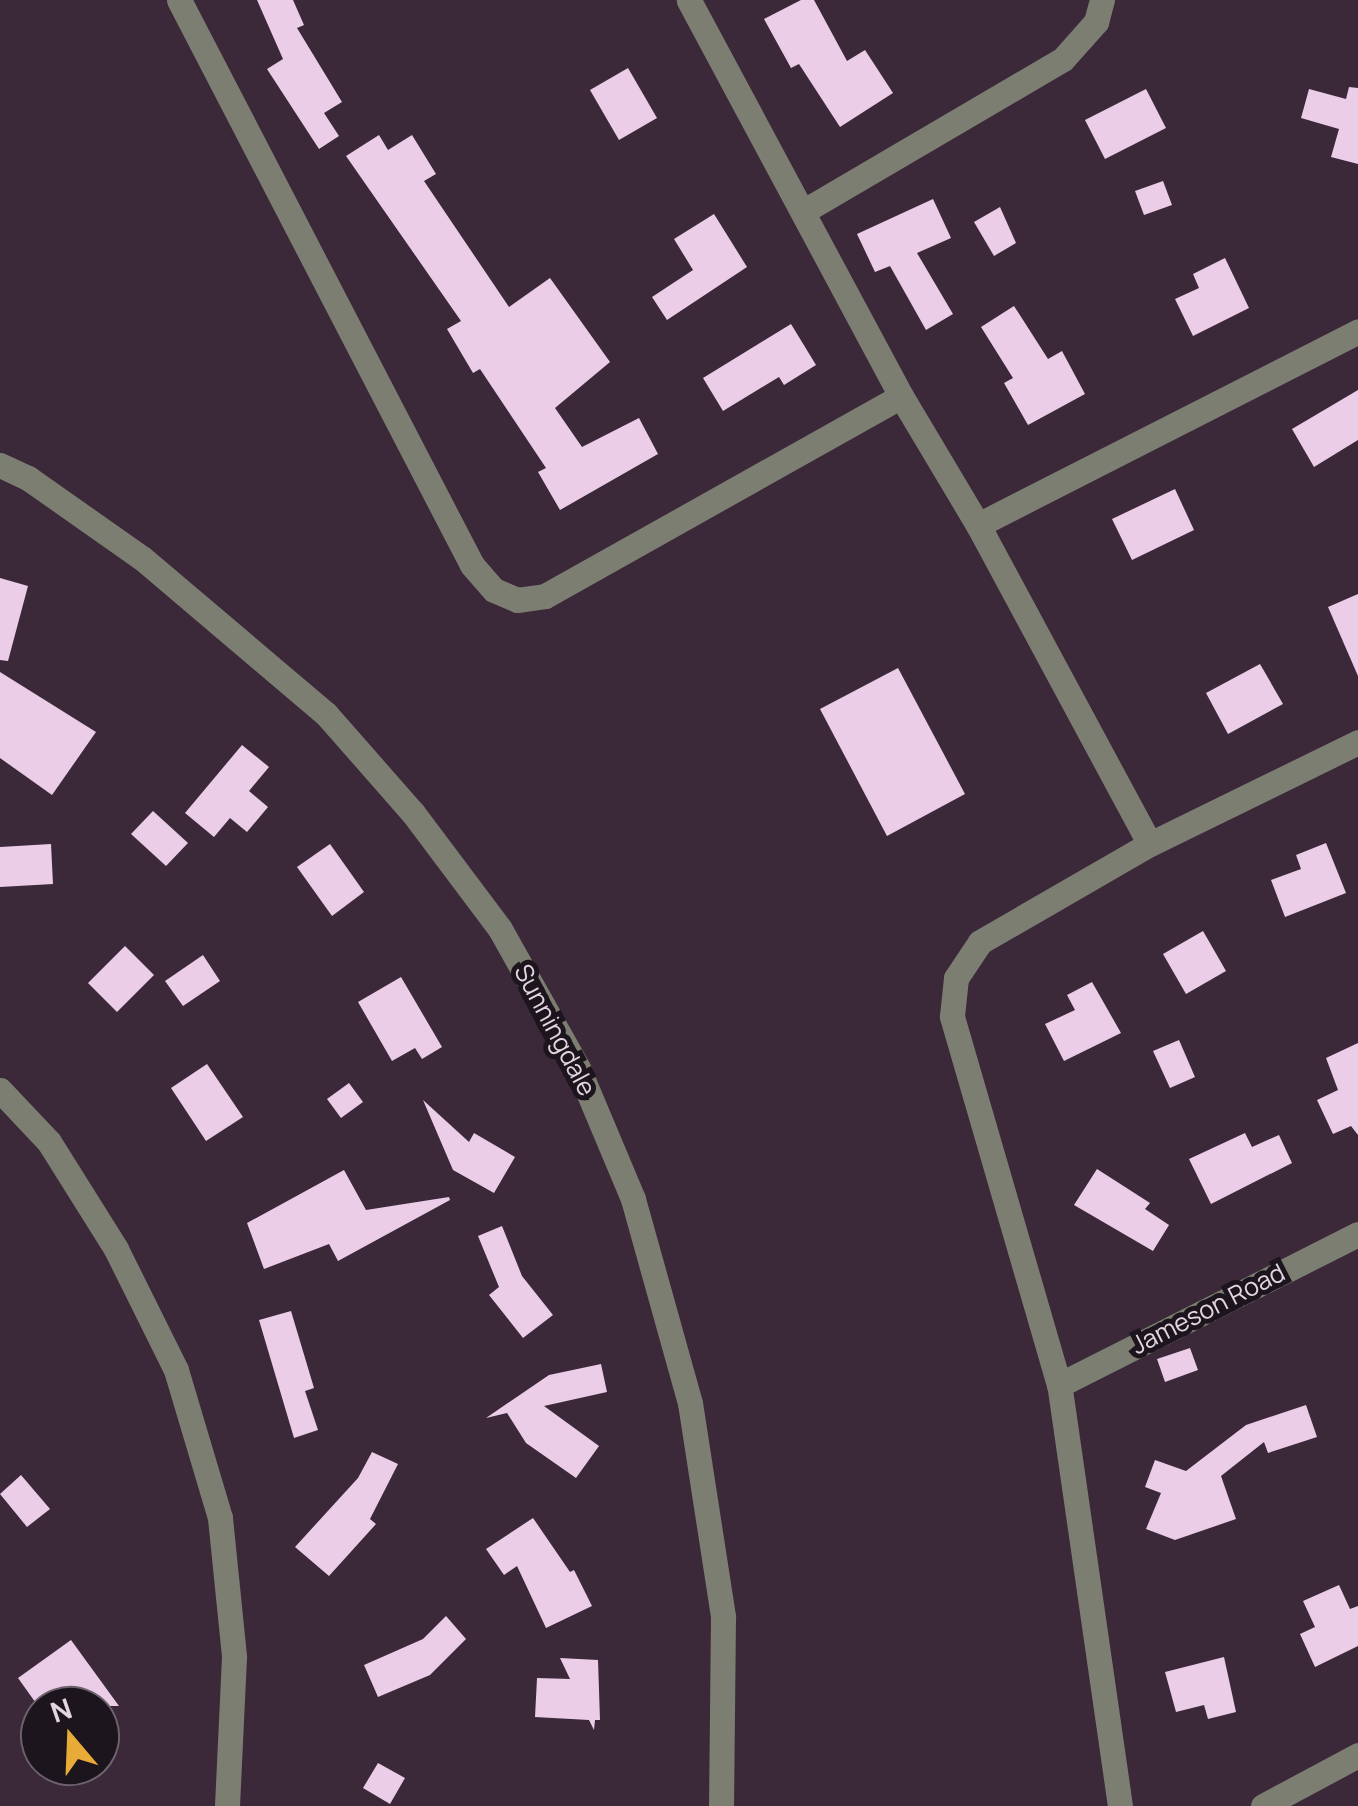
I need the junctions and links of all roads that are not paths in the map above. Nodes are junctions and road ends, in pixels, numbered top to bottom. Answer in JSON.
{"nodes":[{"id":1,"x":179,"y":0,"type":"edge"},
{"id":2,"x":689,"y":0,"type":"edge"},
{"id":3,"x":1102,"y":0,"type":"edge"},
{"id":4,"x":804,"y":212,"type":"junction"},
{"id":5,"x":1358,"y":331,"type":"edge"},
{"id":6,"x":901,"y":396,"type":"junction"},
{"id":7,"x":0,"y":465,"type":"edge"},
{"id":8,"x":978,"y":525,"type":"junction"},
{"id":9,"x":1358,"y":742,"type":"edge"},
{"id":10,"x":1150,"y":844,"type":"junction"},
{"id":11,"x":0,"y":1090,"type":"edge"},
{"id":12,"x":1358,"y":1234,"type":"edge"},
{"id":13,"x":1059,"y":1385,"type":"junction"},
{"id":14,"x":1358,"y":1754,"type":"edge"},
{"id":15,"x":227,"y":1806,"type":"edge"},
{"id":16,"x":721,"y":1806,"type":"edge"},
{"id":17,"x":1120,"y":1806,"type":"edge"},
{"id":18,"x":1262,"y":1806,"type":"edge"}],
"edges":[{"from":1,"to":6,"type":"street"},
{"from":2,"to":4,"type":"street"},
{"from":3,"to":4,"type":"street"},
{"from":4,"to":6,"type":"street"},
{"from":5,"to":8,"type":"street"},
{"from":6,"to":8,"type":"street"},
{"from":7,"to":16,"type":"street","name":"Sunningdale"},
{"from":8,"to":10,"type":"street"},
{"from":9,"to":10,"type":"street"},
{"from":10,"to":13,"type":"street"},
{"from":11,"to":15,"type":"street"},
{"from":12,"to":13,"type":"street","name":"Jameson Road"},
{"from":13,"to":17,"type":"street"},
{"from":14,"to":18,"type":"street"}]}
